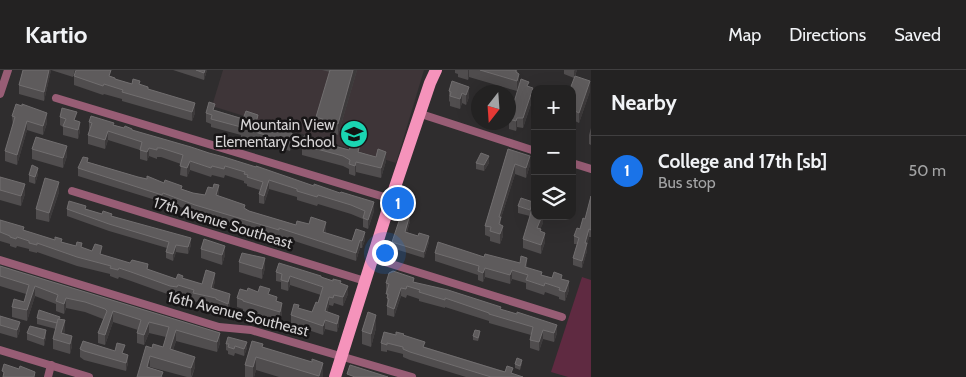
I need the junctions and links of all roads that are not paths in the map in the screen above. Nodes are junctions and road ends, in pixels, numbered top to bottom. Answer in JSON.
{"nodes":[{"id":1,"x":8,"y":70,"type":"edge"},
{"id":2,"x":436,"y":70,"type":"edge"},
{"id":3,"x":430,"y":76,"type":"edge"},
{"id":4,"x":0,"y":94,"type":"edge"},
{"id":5,"x":56,"y":98,"type":"dead end"},
{"id":6,"x":421,"y":114,"type":"junction"},
{"id":7,"x":531,"y":150,"type":"edge"},
{"id":8,"x":576,"y":164,"type":"edge"},
{"id":9,"x":591,"y":169,"type":"edge"},
{"id":10,"x":72,"y":192,"type":"dead end"},
{"id":11,"x":391,"y":199,"type":"junction"},
{"id":12,"x":372,"y":258,"type":"junction"},
{"id":13,"x":0,"y":260,"type":"edge"},
{"id":14,"x":365,"y":281,"type":"junction"},
{"id":15,"x":562,"y":317,"type":"dead end"},
{"id":16,"x":0,"y":350,"type":"edge"},
{"id":17,"x":342,"y":356,"type":"junction"},
{"id":18,"x":51,"y":365,"type":"junction"},
{"id":19,"x":48,"y":377,"type":"edge"},
{"id":20,"x":89,"y":377,"type":"edge"},
{"id":21,"x":335,"y":377,"type":"edge"},
{"id":22,"x":412,"y":377,"type":"edge"}],
"edges":[{"from":1,"to":4,"type":"street"},
{"from":2,"to":3,"type":"main road"},
{"from":3,"to":6,"type":"main road"},
{"from":5,"to":11,"type":"street"},
{"from":6,"to":7,"type":"street"},
{"from":6,"to":11,"type":"main road"},
{"from":8,"to":9,"type":"street"},
{"from":10,"to":14,"type":"street","name":"17th Avenue Southeast"},
{"from":11,"to":12,"type":"main road"},
{"from":12,"to":14,"type":"main road"},
{"from":12,"to":15,"type":"street"},
{"from":13,"to":17,"type":"street","name":"16th Avenue Southeast"},
{"from":14,"to":17,"type":"main road"},
{"from":16,"to":18,"type":"street"},
{"from":17,"to":21,"type":"main road"},
{"from":17,"to":22,"type":"street","name":"16th Avenue Southeast"},
{"from":18,"to":19,"type":"street"},
{"from":18,"to":20,"type":"street"}]}
